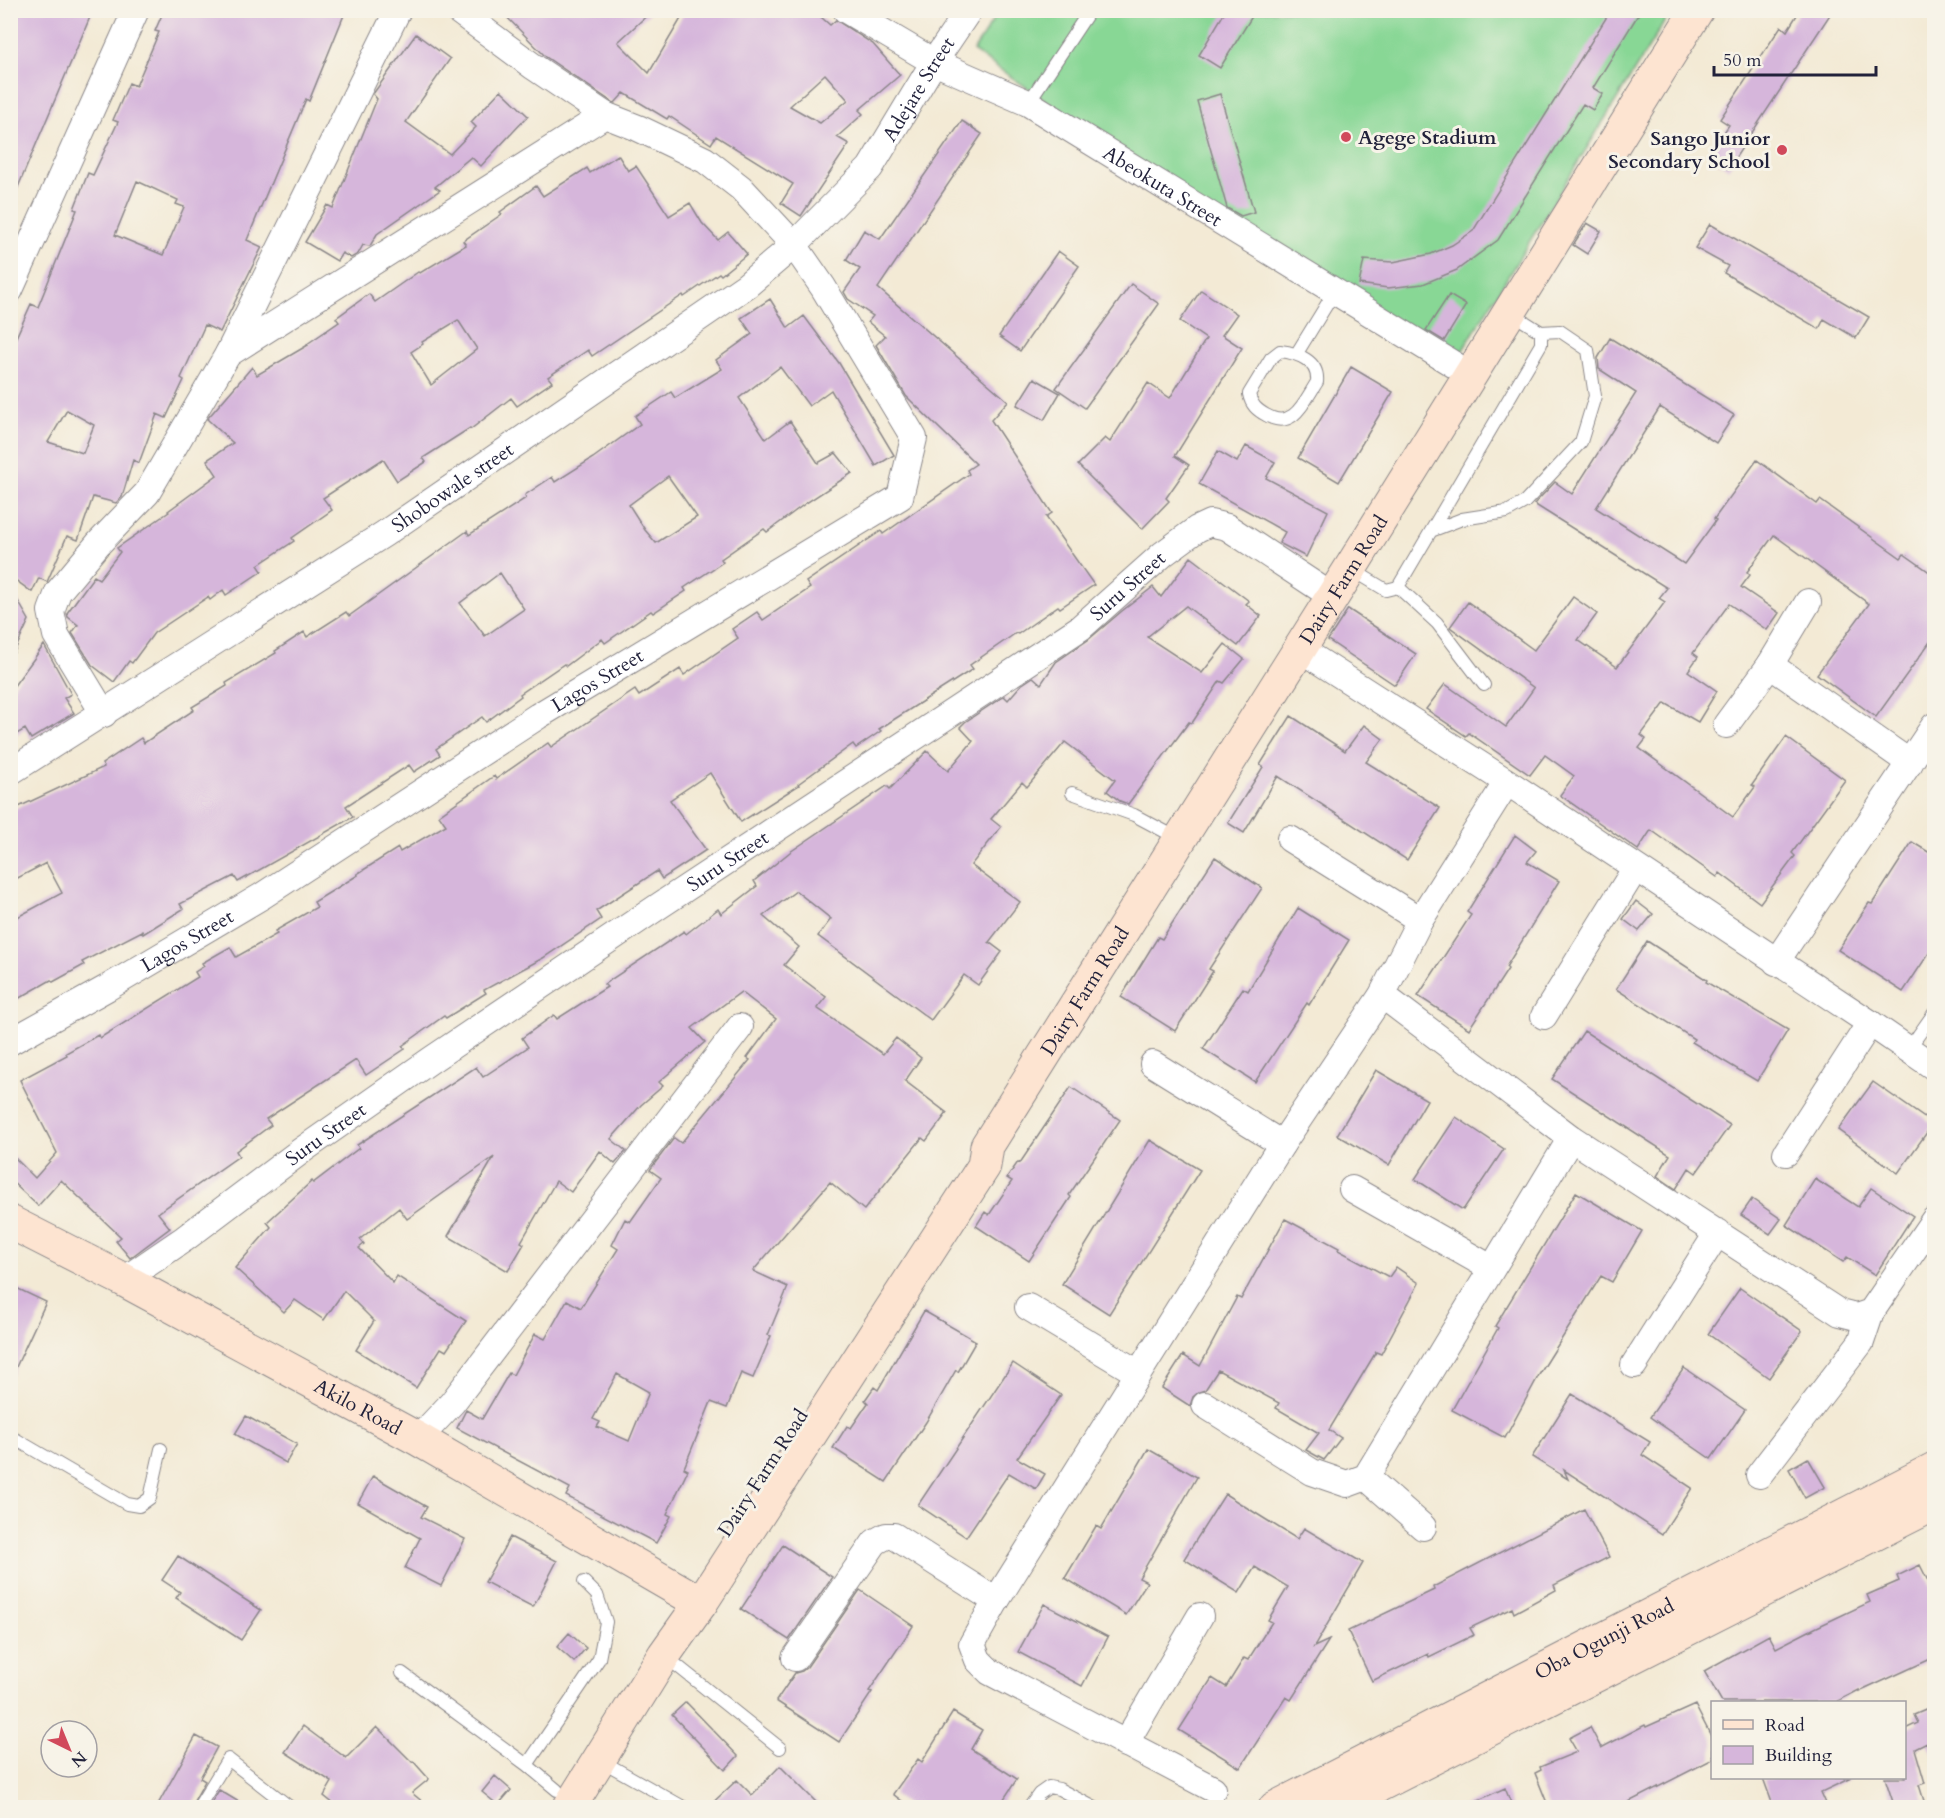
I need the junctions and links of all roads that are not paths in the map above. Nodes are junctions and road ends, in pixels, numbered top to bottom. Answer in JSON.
{"nodes":[{"id":1,"x":136,"y":10,"type":"edge"},
{"id":2,"x":398,"y":10,"type":"edge"},
{"id":3,"x":457,"y":10,"type":"edge"},
{"id":4,"x":846,"y":10,"type":"edge"},
{"id":5,"x":969,"y":10,"type":"edge"},
{"id":6,"x":1090,"y":10,"type":"edge"},
{"id":7,"x":1697,"y":10,"type":"edge"},
{"id":8,"x":934,"y":62,"type":"junction"},
{"id":9,"x":1028,"y":103,"type":"junction"},
{"id":10,"x":605,"y":116,"type":"junction"},
{"id":11,"x":870,"y":168,"type":"joint"},
{"id":12,"x":794,"y":245,"type":"junction"},
{"id":13,"x":10,"y":290,"type":"edge"},
{"id":14,"x":1335,"y":291,"type":"junction"},
{"id":15,"x":1510,"y":312,"type":"junction"},
{"id":16,"x":1541,"y":332,"type":"junction"},
{"id":17,"x":1297,"y":353,"type":"junction"},
{"id":18,"x":228,"y":354,"type":"junction"},
{"id":19,"x":1471,"y":375,"type":"junction"},
{"id":20,"x":1431,"y":531,"type":"junction"},
{"id":21,"x":1350,"y":569,"type":"junction"},
{"id":22,"x":1398,"y":587,"type":"junction"},
{"id":23,"x":1333,"y":597,"type":"junction"},
{"id":24,"x":1808,"y":602,"type":"dead end"},
{"id":25,"x":1300,"y":649,"type":"junction"},
{"id":26,"x":1770,"y":665,"type":"junction"},
{"id":27,"x":1484,"y":685,"type":"dead end"},
{"id":28,"x":104,"y":714,"type":"junction"},
{"id":29,"x":1725,"y":725,"type":"dead end"},
{"id":30,"x":1935,"y":726,"type":"edge"},
{"id":31,"x":1910,"y":763,"type":"junction"},
{"id":32,"x":10,"y":772,"type":"edge"},
{"id":33,"x":1507,"y":782,"type":"junction"},
{"id":34,"x":1072,"y":794,"type":"dead end"},
{"id":35,"x":1180,"y":839,"type":"junction"},
{"id":36,"x":1290,"y":839,"type":"dead end"},
{"id":37,"x":1635,"y":869,"type":"junction"},
{"id":38,"x":1420,"y":920,"type":"junction"},
{"id":39,"x":1776,"y":962,"type":"junction"},
{"id":40,"x":1382,"y":995,"type":"junction"},
{"id":41,"x":1935,"y":1013,"type":"edge"},
{"id":42,"x":1544,"y":1016,"type":"dead end"},
{"id":43,"x":1870,"y":1023,"type":"junction"},
{"id":44,"x":740,"y":1027,"type":"dead end"},
{"id":45,"x":10,"y":1042,"type":"edge"},
{"id":46,"x":1908,"y":1050,"type":"junction"},
{"id":47,"x":1153,"y":1064,"type":"dead end"},
{"id":48,"x":1935,"y":1067,"type":"edge"},
{"id":49,"x":1571,"y":1138,"type":"junction"},
{"id":50,"x":1282,"y":1144,"type":"junction"},
{"id":51,"x":1786,"y":1153,"type":"dead end"},
{"id":52,"x":1353,"y":1189,"type":"dead end"},
{"id":53,"x":1935,"y":1220,"type":"edge"},
{"id":54,"x":10,"y":1222,"type":"edge"},
{"id":55,"x":1718,"y":1232,"type":"junction"},
{"id":56,"x":1491,"y":1268,"type":"junction"},
{"id":57,"x":124,"y":1280,"type":"junction"},
{"id":58,"x":1028,"y":1307,"type":"dead end"},
{"id":59,"x":1871,"y":1312,"type":"junction"},
{"id":60,"x":1634,"y":1365,"type":"dead end"},
{"id":61,"x":1138,"y":1373,"type":"junction"},
{"id":62,"x":1205,"y":1405,"type":"dead end"},
{"id":63,"x":10,"y":1436,"type":"edge"},
{"id":64,"x":418,"y":1439,"type":"junction"},
{"id":65,"x":160,"y":1449,"type":"dead end"},
{"id":66,"x":1935,"y":1469,"type":"edge"},
{"id":67,"x":1759,"y":1475,"type":"dead end"},
{"id":68,"x":1366,"y":1477,"type":"junction"},
{"id":69,"x":1935,"y":1504,"type":"edge"},
{"id":70,"x":1423,"y":1527,"type":"dead end"},
{"id":71,"x":584,"y":1582,"type":"dead end"},
{"id":72,"x":693,"y":1598,"type":"junction"},
{"id":73,"x":996,"y":1601,"type":"junction"},
{"id":74,"x":1200,"y":1616,"type":"dead end"},
{"id":75,"x":664,"y":1655,"type":"junction"},
{"id":76,"x":795,"y":1658,"type":"dead end"},
{"id":77,"x":402,"y":1673,"type":"dead end"},
{"id":78,"x":1125,"y":1744,"type":"junction"},
{"id":79,"x":780,"y":1748,"type":"dead end"},
{"id":80,"x":599,"y":1759,"type":"junction"},
{"id":81,"x":527,"y":1765,"type":"junction"},
{"id":82,"x":1213,"y":1789,"type":"dead end"},
{"id":83,"x":558,"y":1802,"type":"edge"},
{"id":84,"x":198,"y":1808,"type":"edge"},
{"id":85,"x":291,"y":1808,"type":"edge"},
{"id":86,"x":685,"y":1808,"type":"edge"},
{"id":87,"x":1029,"y":1808,"type":"edge"},
{"id":88,"x":1095,"y":1808,"type":"edge"},
{"id":89,"x":1275,"y":1808,"type":"edge"},
{"id":90,"x":1334,"y":1808,"type":"edge"}],
"edges":[{"from":1,"to":13,"type":"street"},
{"from":2,"to":18,"type":"street"},
{"from":3,"to":10,"type":"street","name":"Lagos Street"},
{"from":4,"to":8,"type":"street","name":"Abeokuta Street"},
{"from":5,"to":8,"type":"street","name":"Adejare Street"},
{"from":6,"to":9,"type":"lane"},
{"from":7,"to":15,"type":"main road","name":"Dairy Farm Road"},
{"from":8,"to":9,"type":"street","name":"Abeokuta Street"},
{"from":8,"to":11,"type":"street","name":"Adejare Street"},
{"from":9,"to":14,"type":"street","name":"Abeokuta Street"},
{"from":10,"to":12,"type":"street","name":"Lagos Street"},
{"from":10,"to":18,"type":"street"},
{"from":11,"to":12,"type":"street","name":"Shobowale street"},
{"from":12,"to":28,"type":"street","name":"Shobowale street"},
{"from":12,"to":45,"type":"street","name":"Lagos Street"},
{"from":14,"to":17,"type":"lane"},
{"from":14,"to":19,"type":"street","name":"Abeokuta Street"},
{"from":15,"to":16,"type":"lane"},
{"from":15,"to":19,"type":"main road","name":"Dairy Farm Road"},
{"from":16,"to":20,"type":"lane"},
{"from":16,"to":20,"type":"lane"},
{"from":17,"to":17,"type":"lane"},
{"from":18,"to":28,"type":"street"},
{"from":19,"to":21,"type":"main road","name":"Dairy Farm Road"},
{"from":20,"to":22,"type":"lane"},
{"from":21,"to":22,"type":"lane"},
{"from":21,"to":23,"type":"main road","name":"Dairy Farm Road"},
{"from":22,"to":27,"type":"lane"},
{"from":23,"to":25,"type":"main road","name":"Dairy Farm Road"},
{"from":23,"to":57,"type":"street","name":"Suru Street"},
{"from":24,"to":26,"type":"street"},
{"from":25,"to":33,"type":"street"},
{"from":25,"to":35,"type":"main road","name":"Dairy Farm Road"},
{"from":26,"to":29,"type":"street"},
{"from":26,"to":31,"type":"street"},
{"from":28,"to":32,"type":"street","name":"Shobowale street"},
{"from":30,"to":31,"type":"street"},
{"from":31,"to":39,"type":"street"},
{"from":33,"to":37,"type":"street"},
{"from":33,"to":38,"type":"street"},
{"from":34,"to":35,"type":"lane"},
{"from":35,"to":72,"type":"main road","name":"Dairy Farm Road"},
{"from":36,"to":38,"type":"street"},
{"from":37,"to":39,"type":"street"},
{"from":37,"to":42,"type":"street"},
{"from":38,"to":40,"type":"street"},
{"from":39,"to":43,"type":"street"},
{"from":40,"to":49,"type":"street"},
{"from":40,"to":50,"type":"street"},
{"from":41,"to":46,"type":"lane"},
{"from":43,"to":46,"type":"street"},
{"from":43,"to":51,"type":"street"},
{"from":44,"to":64,"type":"street"},
{"from":46,"to":48,"type":"street"},
{"from":47,"to":50,"type":"street"},
{"from":49,"to":55,"type":"street"},
{"from":49,"to":56,"type":"street"},
{"from":50,"to":61,"type":"street"},
{"from":52,"to":56,"type":"street"},
{"from":53,"to":59,"type":"street"},
{"from":54,"to":57,"type":"main road","name":"Akilo Road"},
{"from":55,"to":59,"type":"street"},
{"from":55,"to":60,"type":"street"},
{"from":56,"to":68,"type":"street"},
{"from":57,"to":64,"type":"main road","name":"Akilo Road"},
{"from":58,"to":61,"type":"street"},
{"from":59,"to":67,"type":"street"},
{"from":61,"to":73,"type":"street"},
{"from":62,"to":68,"type":"street"},
{"from":63,"to":65,"type":"lane"},
{"from":64,"to":72,"type":"main road","name":"Akilo Road"},
{"from":66,"to":89,"type":"main road","name":"Oba Ogunji Road"},
{"from":68,"to":70,"type":"street"},
{"from":69,"to":90,"type":"main road","name":"Oba Ogunji Road"},
{"from":71,"to":81,"type":"lane"},
{"from":72,"to":75,"type":"main road","name":"Dairy Farm Road"},
{"from":72,"to":83,"type":"main road","name":"Dairy Farm Road"},
{"from":73,"to":76,"type":"street"},
{"from":73,"to":78,"type":"street"},
{"from":74,"to":78,"type":"street"},
{"from":75,"to":79,"type":"lane"},
{"from":75,"to":80,"type":"main road","name":"Dairy Farm Road"},
{"from":77,"to":81,"type":"lane"},
{"from":78,"to":82,"type":"street"},
{"from":80,"to":83,"type":"main road","name":"Dairy Farm Road"},
{"from":80,"to":86,"type":"lane"},
{"from":81,"to":83,"type":"lane"},
{"from":84,"to":85,"type":"lane"},
{"from":87,"to":88,"type":"lane"}]}
